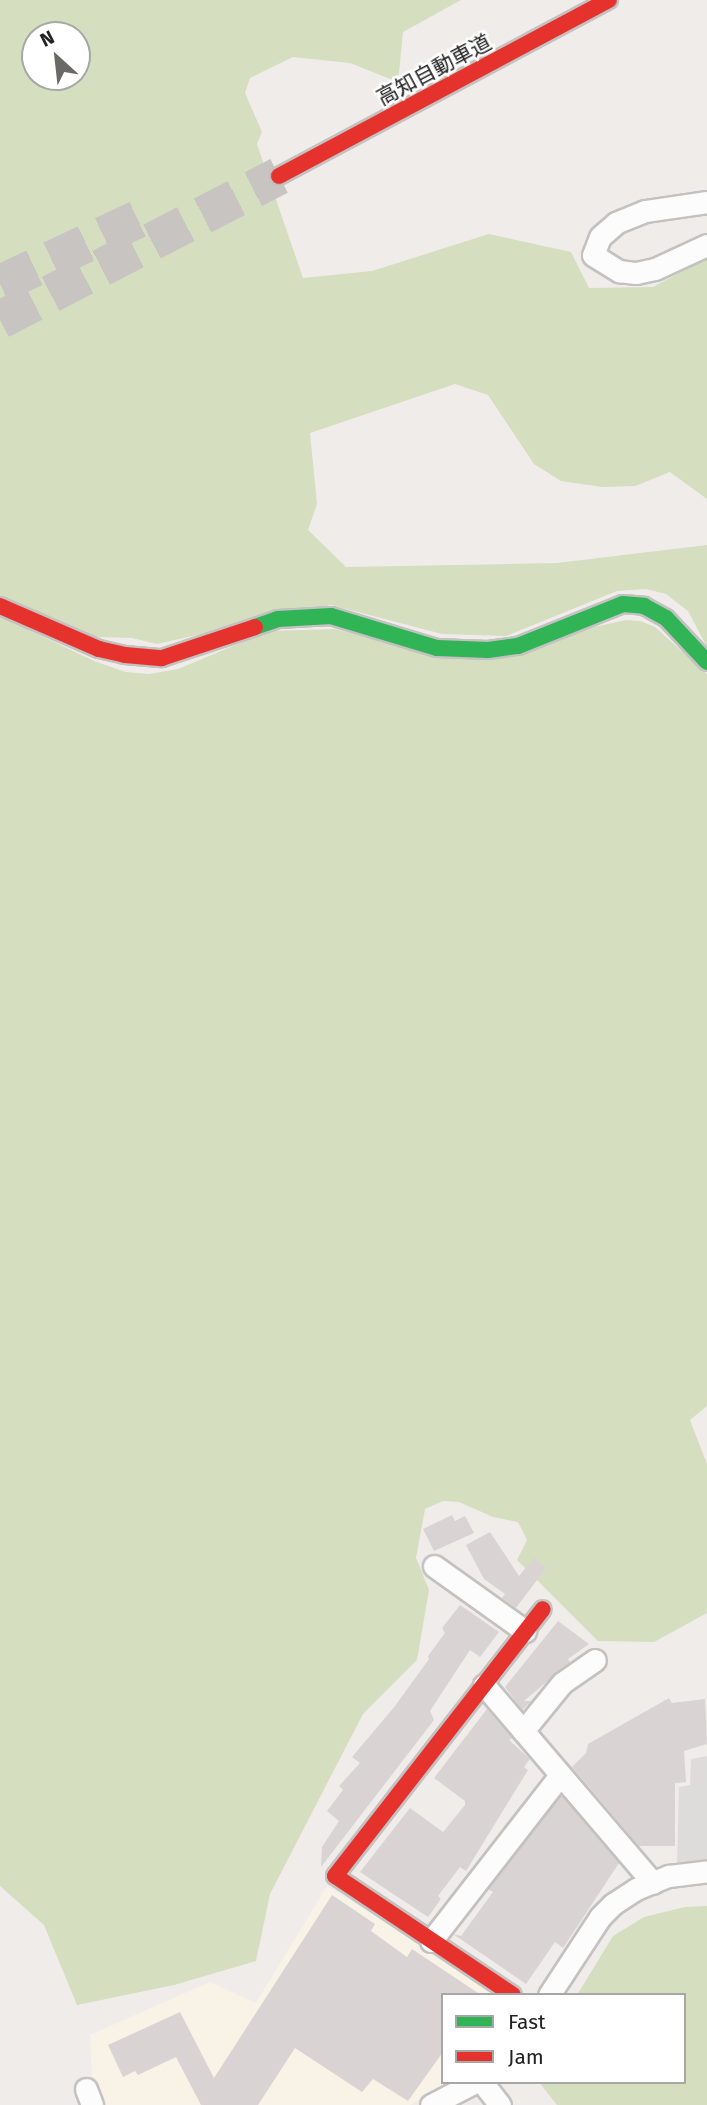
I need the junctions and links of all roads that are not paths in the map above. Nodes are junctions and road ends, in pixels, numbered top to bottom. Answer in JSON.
{"nodes":[{"id":1,"x":609,"y":0,"type":"edge"},
{"id":2,"x":279,"y":176,"type":"tunnel mouth"},
{"id":3,"x":707,"y":202,"type":"edge"},
{"id":4,"x":707,"y":245,"type":"edge"},
{"id":5,"x":0,"y":606,"type":"edge"},
{"id":6,"x":707,"y":662,"type":"edge"},
{"id":7,"x":433,"y":1566,"type":"dead end"},
{"id":8,"x":543,"y":1609,"type":"dead end"},
{"id":9,"x":525,"y":1631,"type":"junction"},
{"id":10,"x":595,"y":1660,"type":"dead end"},
{"id":11,"x":484,"y":1685,"type":"junction"},
{"id":12,"x":523,"y":1731,"type":"junction"},
{"id":13,"x":560,"y":1775,"type":"junction"},
{"id":14,"x":707,"y":1871,"type":"edge"},
{"id":15,"x":653,"y":1883,"type":"junction"},
{"id":16,"x":431,"y":1941,"type":"junction"},
{"id":17,"x":510,"y":1993,"type":"edge"},
{"id":18,"x":550,"y":1993,"type":"edge"},
{"id":19,"x":471,"y":2084,"type":"edge"},
{"id":20,"x":484,"y":2084,"type":"edge"},
{"id":21,"x":431,"y":2105,"type":"edge"},
{"id":22,"x":500,"y":2105,"type":"edge"}],
"edges":[{"from":1,"to":2,"type":"main road","name":"高知自動車道"},
{"from":3,"to":4,"type":"street"},
{"from":5,"to":6,"type":"main road"},
{"from":7,"to":9,"type":"street"},
{"from":8,"to":9,"type":"main road"},
{"from":9,"to":11,"type":"main road"},
{"from":10,"to":12,"type":"street"},
{"from":11,"to":12,"type":"street"},
{"from":11,"to":16,"type":"main road"},
{"from":12,"to":13,"type":"street"},
{"from":13,"to":15,"type":"street"},
{"from":13,"to":16,"type":"street"},
{"from":14,"to":15,"type":"street"},
{"from":15,"to":18,"type":"street"},
{"from":16,"to":17,"type":"main road"},
{"from":19,"to":21,"type":"street"},
{"from":20,"to":22,"type":"street"}]}
